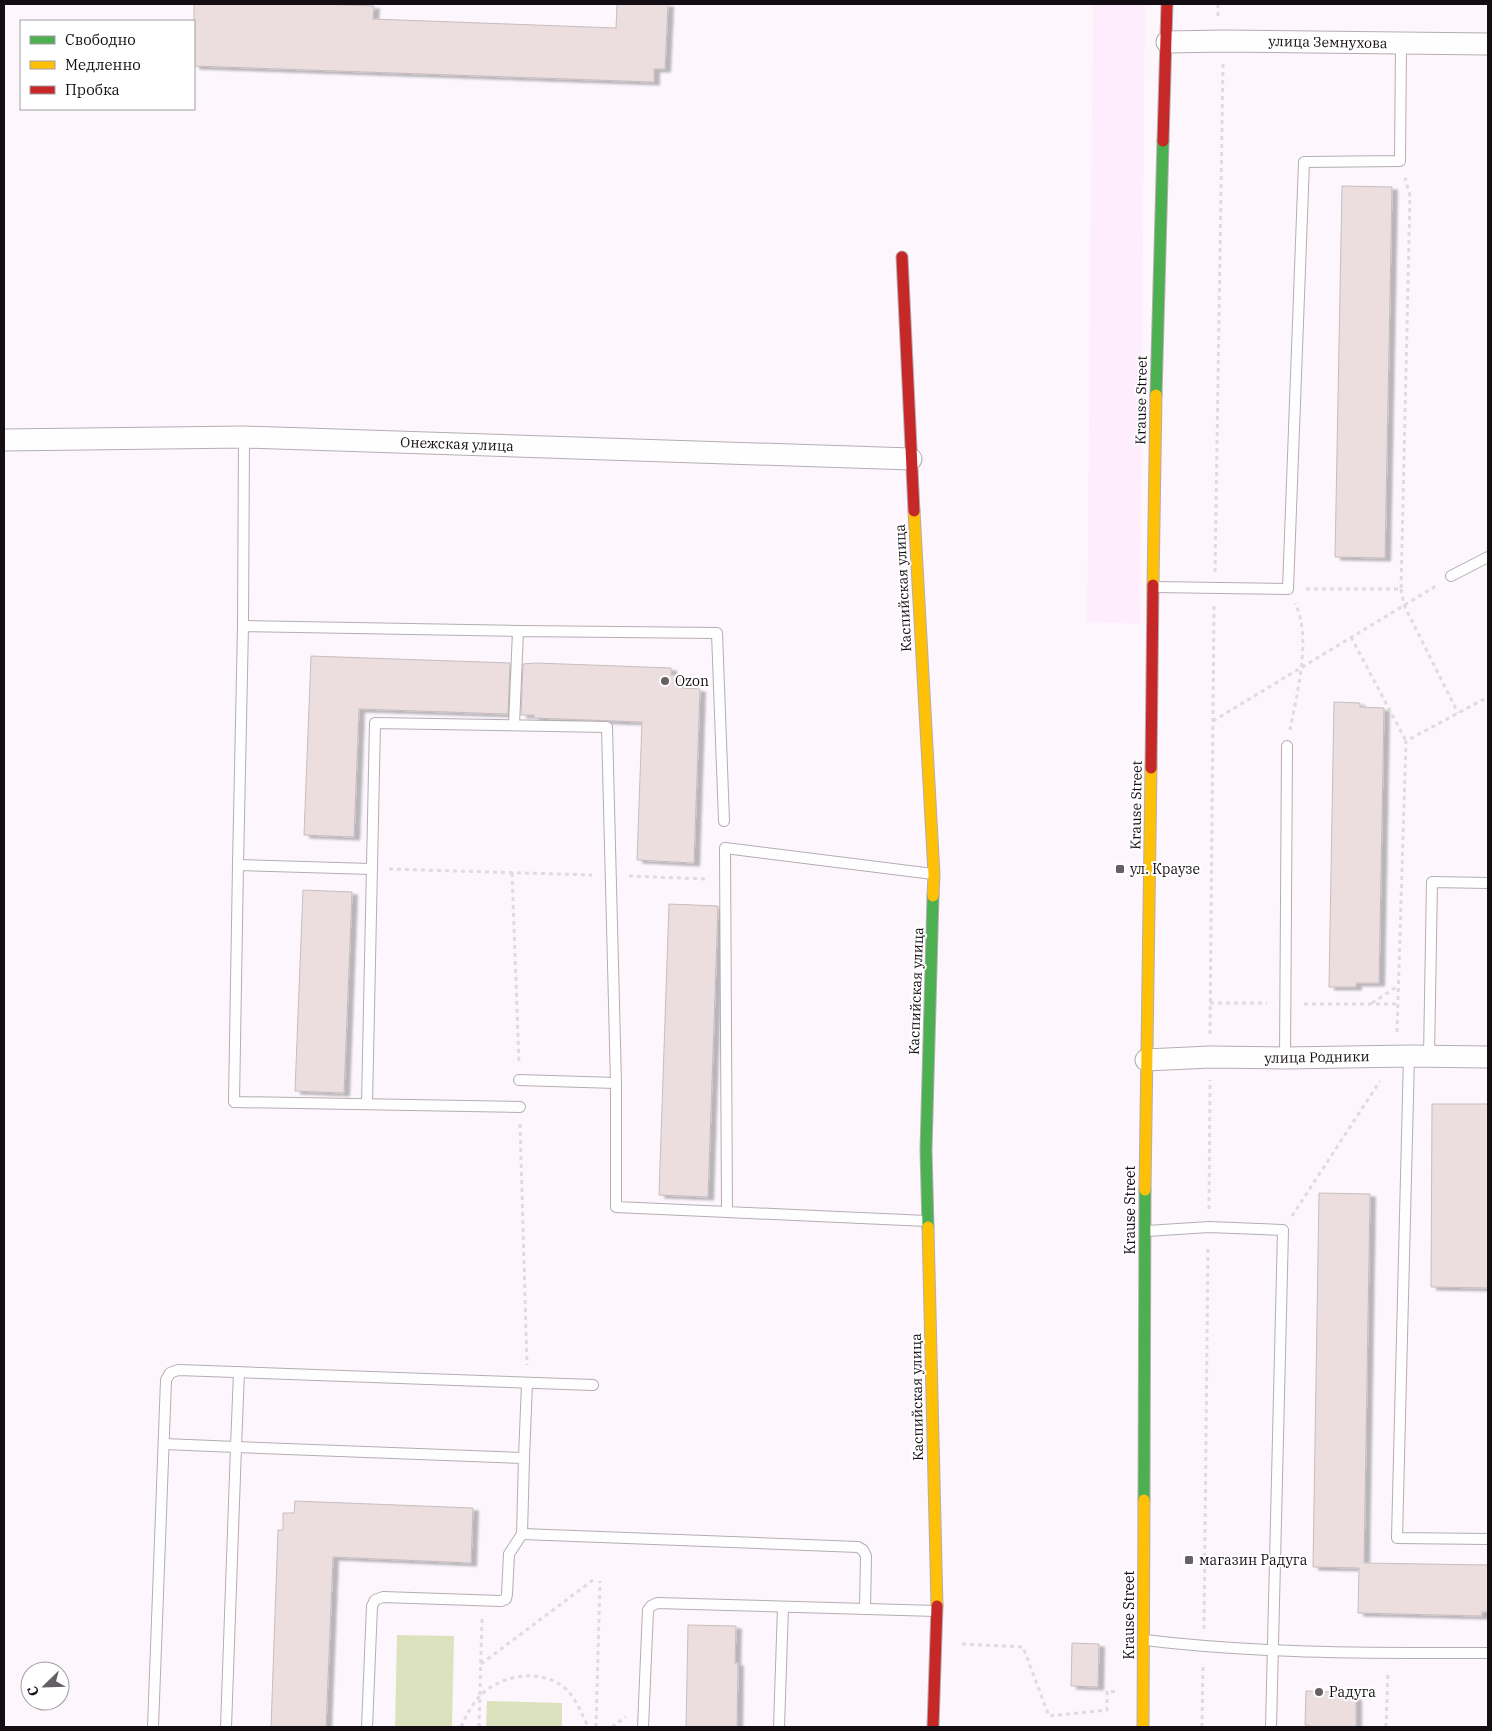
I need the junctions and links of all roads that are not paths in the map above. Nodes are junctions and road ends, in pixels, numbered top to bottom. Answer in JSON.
{"nodes":[{"id":1,"x":1167,"y":4,"type":"edge"},
{"id":2,"x":1167,"y":42,"type":"junction"},
{"id":3,"x":1401,"y":43,"type":"junction"},
{"id":4,"x":1488,"y":44,"type":"edge"},
{"id":5,"x":902,"y":257,"type":"dead end"},
{"id":6,"x":244,"y":437,"type":"junction"},
{"id":7,"x":4,"y":440,"type":"edge"},
{"id":8,"x":911,"y":460,"type":"junction"},
{"id":9,"x":1488,"y":557,"type":"edge"},
{"id":10,"x":1451,"y":576,"type":"road end"},
{"id":11,"x":1154,"y":587,"type":"junction"},
{"id":12,"x":243,"y":626,"type":"junction"},
{"id":13,"x":518,"y":631,"type":"junction"},
{"id":14,"x":514,"y":725,"type":"junction"},
{"id":15,"x":1286,"y":746,"type":"road end"},
{"id":16,"x":724,"y":821,"type":"dead end"},
{"id":17,"x":238,"y":865,"type":"junction"},
{"id":18,"x":371,"y":869,"type":"junction"},
{"id":19,"x":934,"y":874,"type":"junction"},
{"id":20,"x":1488,"y":883,"type":"edge"},
{"id":21,"x":1411,"y":1056,"type":"junction"},
{"id":22,"x":1488,"y":1057,"type":"edge"},
{"id":23,"x":1285,"y":1058,"type":"junction"},
{"id":24,"x":1146,"y":1060,"type":"junction"},
{"id":25,"x":519,"y":1080,"type":"road end"},
{"id":26,"x":616,"y":1083,"type":"junction"},
{"id":27,"x":368,"y":1104,"type":"junction"},
{"id":28,"x":520,"y":1107,"type":"road end"},
{"id":29,"x":727,"y":1212,"type":"junction"},
{"id":30,"x":928,"y":1221,"type":"junction"},
{"id":31,"x":1145,"y":1232,"type":"junction"},
{"id":32,"x":239,"y":1372,"type":"junction"},
{"id":33,"x":527,"y":1383,"type":"junction"},
{"id":34,"x":592,"y":1386,"type":"dead end"},
{"id":35,"x":164,"y":1444,"type":"junction"},
{"id":36,"x":236,"y":1447,"type":"junction"},
{"id":37,"x":524,"y":1458,"type":"junction"},
{"id":38,"x":522,"y":1534,"type":"junction"},
{"id":39,"x":1488,"y":1539,"type":"edge"},
{"id":40,"x":783,"y":1606,"type":"junction"},
{"id":41,"x":865,"y":1609,"type":"junction"},
{"id":42,"x":937,"y":1611,"type":"junction"},
{"id":43,"x":1144,"y":1640,"type":"junction"},
{"id":44,"x":1273,"y":1650,"type":"junction"},
{"id":45,"x":1488,"y":1653,"type":"edge"},
{"id":46,"x":153,"y":1727,"type":"edge"},
{"id":47,"x":226,"y":1727,"type":"edge"},
{"id":48,"x":367,"y":1727,"type":"edge"},
{"id":49,"x":643,"y":1727,"type":"edge"},
{"id":50,"x":779,"y":1727,"type":"edge"},
{"id":51,"x":934,"y":1727,"type":"edge"},
{"id":52,"x":1143,"y":1727,"type":"edge"},
{"id":53,"x":1271,"y":1727,"type":"edge"}],
"edges":[{"from":1,"to":2,"type":"main road","name":"Krause Street"},
{"from":2,"to":3,"type":"street","name":"улица Земнухова"},
{"from":2,"to":11,"type":"main road","name":"Krause Street"},
{"from":3,"to":4,"type":"street","name":"улица Земнухова"},
{"from":3,"to":11,"type":"lane"},
{"from":5,"to":8,"type":"main road","name":"Каспийская улица"},
{"from":6,"to":7,"type":"street","name":"Онежская улица"},
{"from":6,"to":8,"type":"street","name":"Онежская улица"},
{"from":6,"to":12,"type":"lane"},
{"from":8,"to":19,"type":"main road","name":"Каспийская улица"},
{"from":9,"to":10,"type":"lane"},
{"from":11,"to":24,"type":"main road","name":"Krause Street"},
{"from":12,"to":13,"type":"lane"},
{"from":12,"to":17,"type":"lane"},
{"from":13,"to":14,"type":"lane"},
{"from":13,"to":16,"type":"lane"},
{"from":14,"to":18,"type":"lane"},
{"from":14,"to":26,"type":"lane"},
{"from":15,"to":23,"type":"lane"},
{"from":17,"to":18,"type":"lane"},
{"from":17,"to":27,"type":"lane"},
{"from":18,"to":27,"type":"lane"},
{"from":19,"to":29,"type":"lane"},
{"from":19,"to":30,"type":"main road","name":"Каспийская улица"},
{"from":20,"to":21,"type":"lane"},
{"from":21,"to":22,"type":"street","name":"улица Родники"},
{"from":21,"to":23,"type":"street","name":"улица Родники"},
{"from":21,"to":39,"type":"lane"},
{"from":23,"to":24,"type":"street","name":"улица Родники"},
{"from":24,"to":31,"type":"main road","name":"Krause Street"},
{"from":25,"to":26,"type":"lane"},
{"from":26,"to":29,"type":"lane"},
{"from":27,"to":28,"type":"lane"},
{"from":29,"to":30,"type":"lane"},
{"from":30,"to":42,"type":"main road","name":"Каспийская улица"},
{"from":31,"to":43,"type":"main road","name":"Krause Street"},
{"from":31,"to":44,"type":"lane"},
{"from":32,"to":33,"type":"lane"},
{"from":32,"to":35,"type":"lane"},
{"from":32,"to":36,"type":"lane"},
{"from":33,"to":34,"type":"lane"},
{"from":33,"to":37,"type":"lane"},
{"from":35,"to":36,"type":"lane"},
{"from":35,"to":46,"type":"lane"},
{"from":36,"to":37,"type":"lane"},
{"from":36,"to":47,"type":"lane"},
{"from":37,"to":38,"type":"lane"},
{"from":38,"to":41,"type":"lane"},
{"from":38,"to":48,"type":"lane"},
{"from":40,"to":41,"type":"lane"},
{"from":40,"to":49,"type":"lane"},
{"from":40,"to":50,"type":"lane"},
{"from":41,"to":42,"type":"lane"},
{"from":42,"to":51,"type":"main road","name":"Каспийская улица"},
{"from":43,"to":44,"type":"lane"},
{"from":43,"to":52,"type":"main road","name":"Krause Street"},
{"from":44,"to":45,"type":"lane"},
{"from":44,"to":53,"type":"lane"}]}
